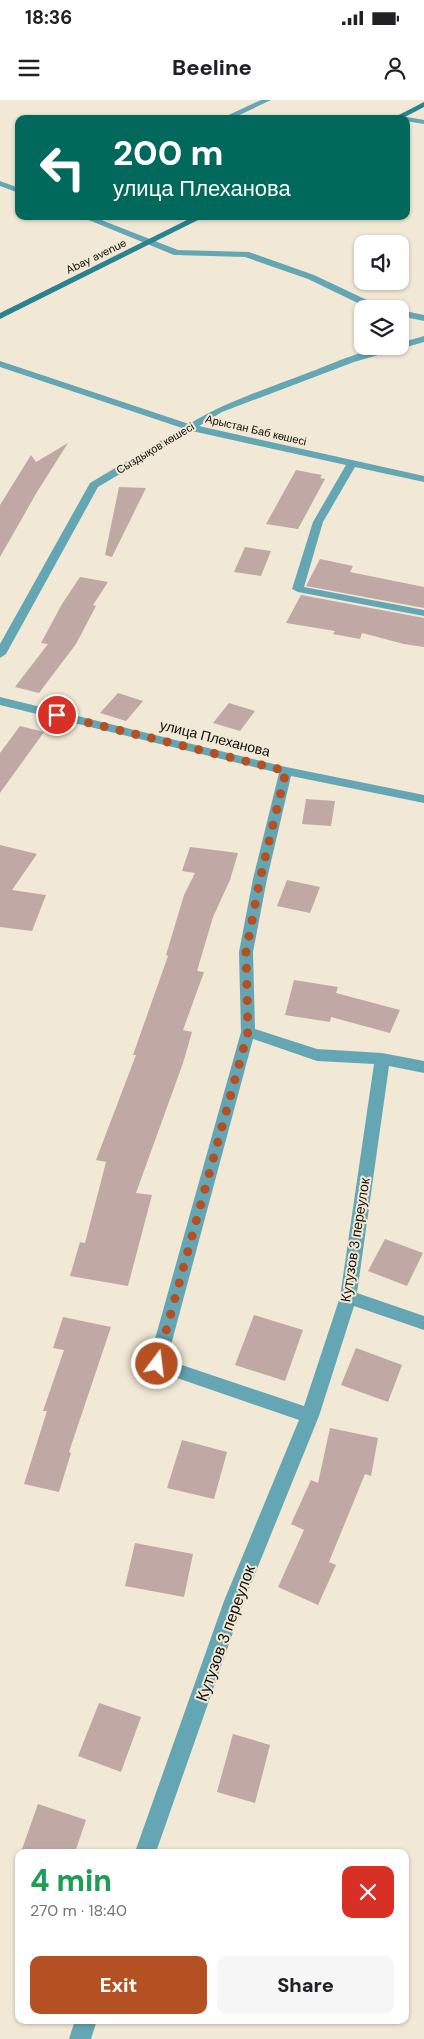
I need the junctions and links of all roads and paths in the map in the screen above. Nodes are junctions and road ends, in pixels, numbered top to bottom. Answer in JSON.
{"nodes":[{"id":1,"x":267,"y":100,"type":"edge"},
{"id":2,"x":424,"y":104,"type":"edge"},
{"id":3,"x":233,"y":115,"type":"edge"},
{"id":4,"x":403,"y":115,"type":"edge"},
{"id":5,"x":410,"y":120,"type":"edge"},
{"id":6,"x":424,"y":122,"type":"edge"},
{"id":7,"x":0,"y":183,"type":"edge"},
{"id":8,"x":15,"y":189,"type":"edge"},
{"id":9,"x":93,"y":220,"type":"edge"},
{"id":10,"x":194,"y":220,"type":"edge"},
{"id":11,"x":149,"y":243,"type":"junction"},
{"id":12,"x":358,"y":300,"type":"edge"},
{"id":13,"x":409,"y":315,"type":"edge"},
{"id":14,"x":0,"y":316,"type":"edge"},
{"id":15,"x":424,"y":318,"type":"edge"},
{"id":16,"x":424,"y":339,"type":"edge"},
{"id":17,"x":409,"y":343,"type":"edge"},
{"id":18,"x":368,"y":355,"type":"edge"},
{"id":19,"x":0,"y":364,"type":"edge"},
{"id":20,"x":190,"y":428,"type":"junction"},
{"id":21,"x":352,"y":464,"type":"junction"},
{"id":22,"x":424,"y":479,"type":"edge"},
{"id":23,"x":424,"y":613,"type":"edge"},
{"id":24,"x":0,"y":627,"type":"edge"},
{"id":25,"x":13,"y":630,"type":"junction"},
{"id":26,"x":0,"y":654,"type":"edge"},
{"id":27,"x":0,"y":701,"type":"edge"},
{"id":28,"x":286,"y":771,"type":"junction"},
{"id":29,"x":424,"y":799,"type":"edge"},
{"id":30,"x":248,"y":1032,"type":"junction"},
{"id":31,"x":382,"y":1059,"type":"junction"},
{"id":32,"x":424,"y":1067,"type":"edge"},
{"id":33,"x":348,"y":1297,"type":"junction"},
{"id":34,"x":424,"y":1323,"type":"edge"},
{"id":35,"x":310,"y":1416,"type":"junction"},
{"id":36,"x":147,"y":1849,"type":"edge"},
{"id":37,"x":85,"y":2024,"type":"edge"},
{"id":38,"x":80,"y":2039,"type":"edge"}],
"edges":[{"from":1,"to":3,"type":"street"},
{"from":2,"to":4,"type":"street"},
{"from":5,"to":6,"type":"street"},
{"from":7,"to":8,"type":"street"},
{"from":9,"to":11,"type":"street"},
{"from":10,"to":11,"type":"street","name":"Abay avenue"},
{"from":11,"to":12,"type":"street"},
{"from":11,"to":14,"type":"street","name":"Abay avenue"},
{"from":13,"to":15,"type":"street"},
{"from":16,"to":17,"type":"street","name":"Сыздықов көшесі"},
{"from":18,"to":20,"type":"street","name":"Сыздықов көшесі"},
{"from":19,"to":20,"type":"street","name":"Арыстан Баб көшесі"},
{"from":20,"to":21,"type":"street","name":"Арыстан Баб көшесі"},
{"from":20,"to":25,"type":"street","name":"Сыздықов көшесі"},
{"from":21,"to":22,"type":"street","name":"Арыстан Баб көшесі"},
{"from":21,"to":23,"type":"street"},
{"from":24,"to":25,"type":"street"},
{"from":25,"to":26,"type":"street","name":"Сыздықов көшесі"},
{"from":27,"to":28,"type":"street","name":"улица Плеханова"},
{"from":28,"to":29,"type":"street","name":"улица Плеханова"},
{"from":28,"to":30,"type":"street"},
{"from":30,"to":31,"type":"street"},
{"from":30,"to":35,"type":"street"},
{"from":31,"to":32,"type":"street"},
{"from":31,"to":33,"type":"street","name":"Кутузов 3 переулок"},
{"from":33,"to":34,"type":"street"},
{"from":33,"to":35,"type":"street","name":"Кутузов 3 переулок"},
{"from":35,"to":36,"type":"street","name":"Кутузов 3 переулок"},
{"from":37,"to":38,"type":"street"}]}
